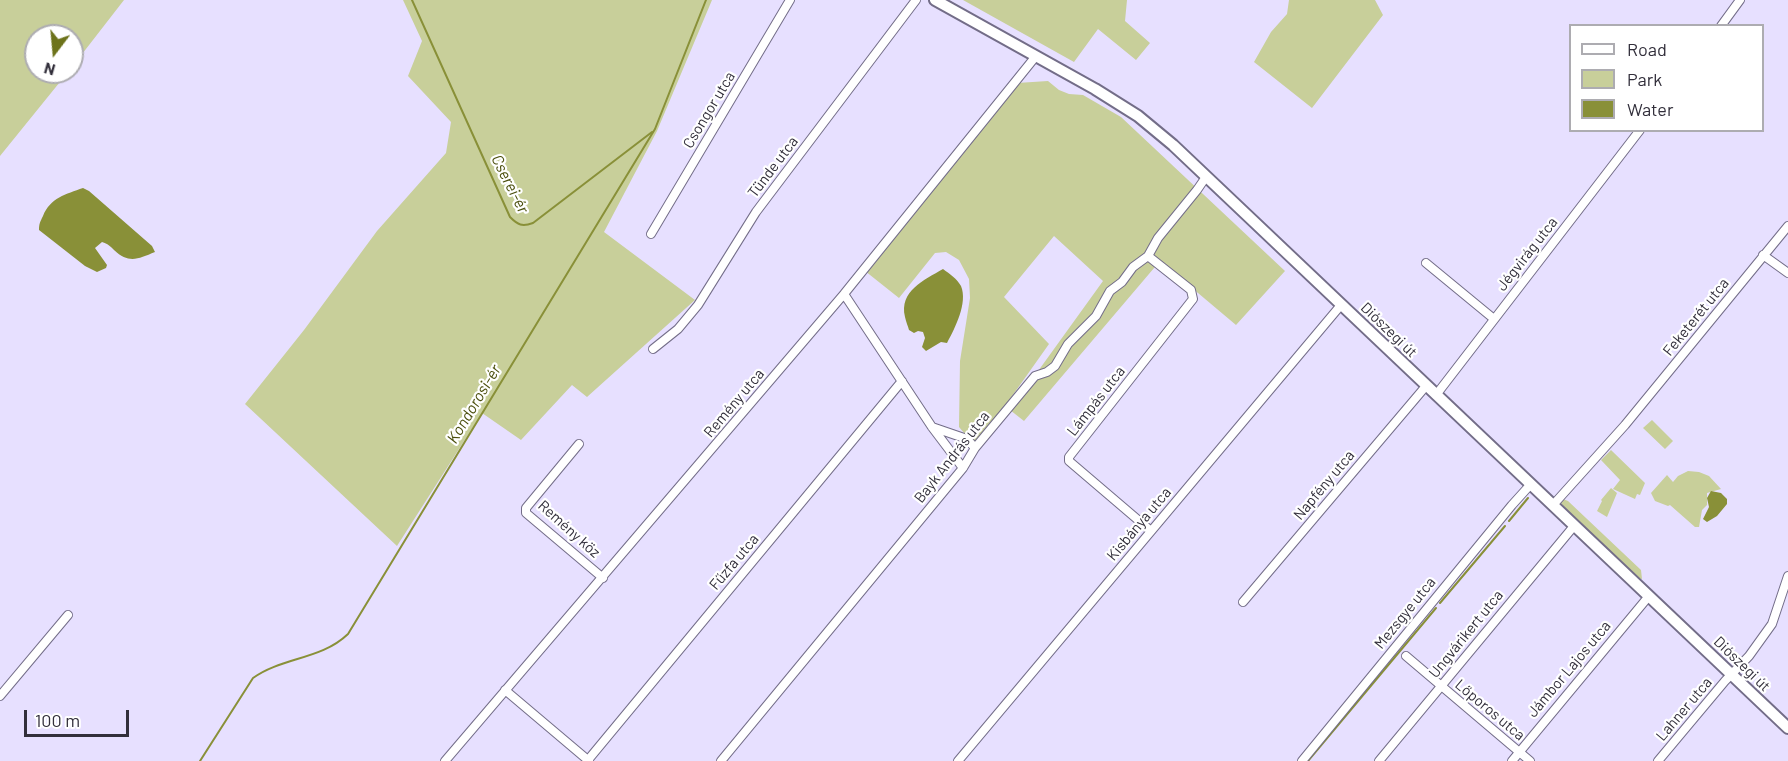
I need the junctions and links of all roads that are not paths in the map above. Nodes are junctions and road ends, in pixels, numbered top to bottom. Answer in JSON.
{"nodes":[{"id":1,"x":790,"y":0,"type":"edge"},
{"id":2,"x":916,"y":0,"type":"edge"},
{"id":3,"x":935,"y":0,"type":"edge"},
{"id":4,"x":1740,"y":0,"type":"edge"},
{"id":5,"x":1722,"y":24,"type":"edge"},
{"id":6,"x":1036,"y":56,"type":"junction"},
{"id":7,"x":1638,"y":132,"type":"edge"},
{"id":8,"x":1206,"y":177,"type":"junction"},
{"id":9,"x":1788,"y":226,"type":"edge"},
{"id":10,"x":651,"y":234,"type":"dead end"},
{"id":11,"x":1763,"y":255,"type":"junction"},
{"id":12,"x":1148,"y":256,"type":"junction"},
{"id":13,"x":1426,"y":263,"type":"dead end"},
{"id":14,"x":1788,"y":273,"type":"edge"},
{"id":15,"x":844,"y":294,"type":"junction"},
{"id":16,"x":1341,"y":305,"type":"junction"},
{"id":17,"x":1494,"y":319,"type":"junction"},
{"id":18,"x":653,"y":349,"type":"dead end"},
{"id":19,"x":902,"y":381,"type":"junction"},
{"id":20,"x":1426,"y":386,"type":"junction"},
{"id":21,"x":1436,"y":395,"type":"junction"},
{"id":22,"x":932,"y":427,"type":"junction"},
{"id":23,"x":579,"y":444,"type":"dead end"},
{"id":24,"x":975,"y":448,"type":"junction"},
{"id":25,"x":963,"y":468,"type":"junction"},
{"id":26,"x":1531,"y":484,"type":"junction"},
{"id":27,"x":1553,"y":505,"type":"junction"},
{"id":28,"x":1574,"y":526,"type":"junction"},
{"id":29,"x":1151,"y":531,"type":"junction"},
{"id":30,"x":1788,"y":576,"type":"edge"},
{"id":31,"x":603,"y":578,"type":"junction"},
{"id":32,"x":1649,"y":596,"type":"junction"},
{"id":33,"x":1243,"y":602,"type":"dead end"},
{"id":34,"x":68,"y":615,"type":"dead end"},
{"id":35,"x":1406,"y":656,"type":"dead end"},
{"id":36,"x":1732,"y":674,"type":"junction"},
{"id":37,"x":1441,"y":686,"type":"junction"},
{"id":38,"x":505,"y":690,"type":"junction"},
{"id":39,"x":0,"y":696,"type":"edge"},
{"id":40,"x":1788,"y":728,"type":"edge"},
{"id":41,"x":1519,"y":752,"type":"junction"},
{"id":42,"x":588,"y":760,"type":"edge"},
{"id":43,"x":445,"y":761,"type":"edge"},
{"id":44,"x":721,"y":761,"type":"edge"},
{"id":45,"x":958,"y":761,"type":"edge"},
{"id":46,"x":1302,"y":761,"type":"edge"},
{"id":47,"x":1379,"y":761,"type":"edge"},
{"id":48,"x":1512,"y":761,"type":"edge"},
{"id":49,"x":1530,"y":761,"type":"edge"},
{"id":50,"x":1658,"y":761,"type":"edge"}],
"edges":[{"from":1,"to":10,"type":"street","name":"Csongor utca"},
{"from":2,"to":18,"type":"street","name":"Tünde utca"},
{"from":3,"to":6,"type":"main road","name":"Diószegi út"},
{"from":4,"to":5,"type":"street"},
{"from":6,"to":8,"type":"main road","name":"Diószegi út"},
{"from":6,"to":15,"type":"street","name":"Remény utca"},
{"from":7,"to":17,"type":"street","name":"Jégvirág utca"},
{"from":8,"to":12,"type":"street","name":"Bayk András utca"},
{"from":8,"to":16,"type":"main road","name":"Diószegi út"},
{"from":9,"to":11,"type":"street","name":"Feketerét utca"},
{"from":11,"to":14,"type":"street"},
{"from":11,"to":27,"type":"street","name":"Feketerét utca"},
{"from":12,"to":24,"type":"street","name":"Bayk András utca"},
{"from":12,"to":29,"type":"street","name":"Lámpás utca"},
{"from":13,"to":17,"type":"street"},
{"from":15,"to":19,"type":"street"},
{"from":15,"to":31,"type":"street","name":"Remény utca"},
{"from":16,"to":20,"type":"main road","name":"Diószegi út"},
{"from":16,"to":29,"type":"street","name":"Kisbánya utca"},
{"from":17,"to":21,"type":"street","name":"Jégvirág utca"},
{"from":19,"to":22,"type":"street"},
{"from":19,"to":42,"type":"street","name":"Fűzfa utca"},
{"from":20,"to":21,"type":"main road","name":"Diószegi út"},
{"from":20,"to":33,"type":"street","name":"Napfény utca"},
{"from":21,"to":26,"type":"main road","name":"Diószegi út"},
{"from":22,"to":24,"type":"street"},
{"from":22,"to":25,"type":"street"},
{"from":23,"to":31,"type":"street","name":"Remény köz"},
{"from":24,"to":25,"type":"street","name":"Bayk András utca"},
{"from":25,"to":44,"type":"street","name":"Bayk András utca"},
{"from":26,"to":27,"type":"main road","name":"Diószegi út"},
{"from":26,"to":46,"type":"street","name":"Mezsgye utca"},
{"from":27,"to":28,"type":"main road","name":"Diószegi út"},
{"from":28,"to":32,"type":"main road","name":"Diószegi út"},
{"from":28,"to":37,"type":"street","name":"Ungvárikert utca"},
{"from":29,"to":45,"type":"street","name":"Kisbánya utca"},
{"from":30,"to":36,"type":"street","name":"Lahner utca"},
{"from":31,"to":38,"type":"street","name":"Remény utca"},
{"from":32,"to":36,"type":"main road","name":"Diószegi út"},
{"from":32,"to":41,"type":"street","name":"Jámbor Lajos utca"},
{"from":34,"to":39,"type":"street"},
{"from":35,"to":37,"type":"street","name":"Lőporos utca"},
{"from":36,"to":40,"type":"main road","name":"Diószegi út"},
{"from":36,"to":50,"type":"street","name":"Lahner utca"},
{"from":37,"to":41,"type":"street","name":"Lőporos utca"},
{"from":37,"to":47,"type":"street","name":"Ungvárikert utca"},
{"from":38,"to":42,"type":"street"},
{"from":38,"to":43,"type":"street","name":"Remény utca"},
{"from":41,"to":48,"type":"street","name":"Jámbor Lajos utca"},
{"from":41,"to":49,"type":"street","name":"Lőporos utca"}]}
